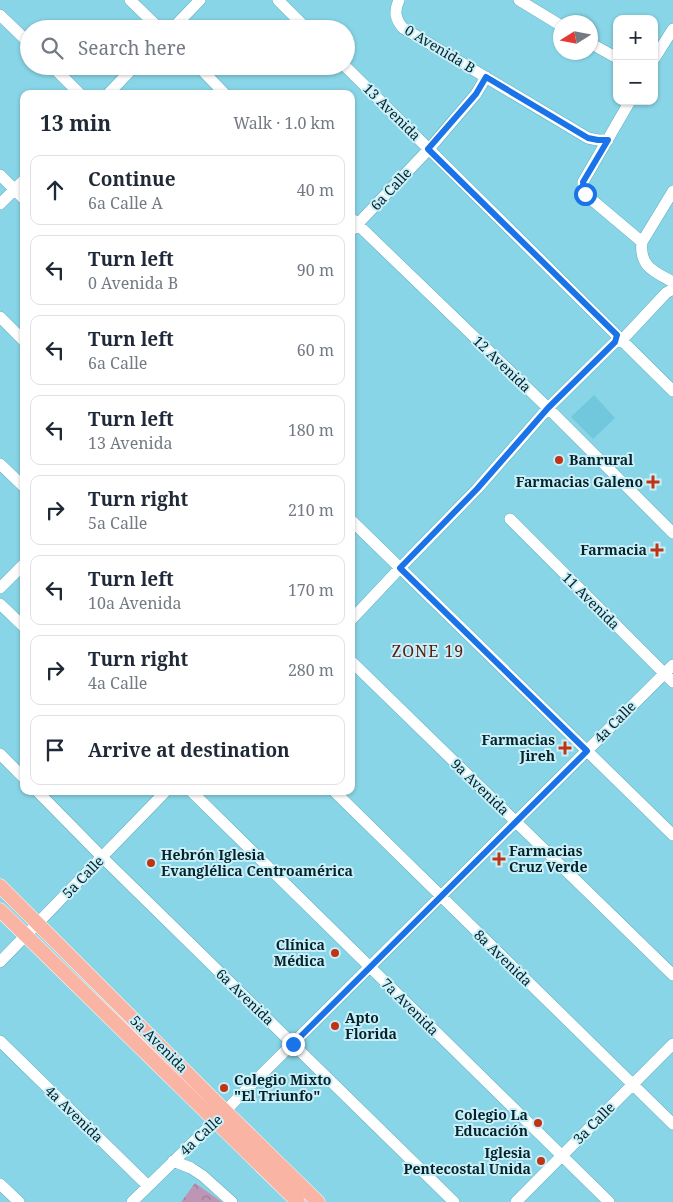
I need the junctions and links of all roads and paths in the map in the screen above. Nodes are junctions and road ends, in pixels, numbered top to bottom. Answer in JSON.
{"nodes":[{"id":1,"x":130,"y":0,"type":"edge"},
{"id":2,"x":200,"y":0,"type":"edge"},
{"id":3,"x":278,"y":0,"type":"edge"},
{"id":4,"x":398,"y":0,"type":"edge"},
{"id":5,"x":519,"y":0,"type":"edge"},
{"id":6,"x":0,"y":15,"type":"edge"},
{"id":7,"x":151,"y":20,"type":"edge"},
{"id":8,"x":181,"y":20,"type":"edge"},
{"id":9,"x":298,"y":20,"type":"edge"},
{"id":10,"x":553,"y":21,"type":"edge"},
{"id":11,"x":673,"y":29,"type":"edge"},
{"id":12,"x":20,"y":34,"type":"edge"},
{"id":13,"x":598,"y":47,"type":"edge"},
{"id":14,"x":658,"y":53,"type":"edge"},
{"id":15,"x":613,"y":56,"type":"edge"},
{"id":16,"x":61,"y":75,"type":"edge"},
{"id":17,"x":126,"y":75,"type":"edge"},
{"id":18,"x":207,"y":75,"type":"edge"},
{"id":19,"x":354,"y":75,"type":"edge"},
{"id":20,"x":486,"y":77,"type":"junction"},
{"id":21,"x":76,"y":90,"type":"edge"},
{"id":22,"x":112,"y":90,"type":"edge"},
{"id":23,"x":221,"y":90,"type":"edge"},
{"id":24,"x":628,"y":105,"type":"edge"},
{"id":25,"x":608,"y":140,"type":"junction"},
{"id":26,"x":428,"y":149,"type":"junction"},
{"id":27,"x":0,"y":175,"type":"edge"},
{"id":28,"x":20,"y":184,"type":"edge"},
{"id":29,"x":14,"y":190,"type":"junction"},
{"id":30,"x":673,"y":191,"type":"edge"},
{"id":31,"x":20,"y":195,"type":"edge"},
{"id":32,"x":0,"y":204,"type":"edge"},
{"id":33,"x":355,"y":222,"type":"edge"},
{"id":34,"x":355,"y":226,"type":"edge"},
{"id":35,"x":642,"y":242,"type":"junction"},
{"id":36,"x":660,"y":275,"type":"junction"},
{"id":37,"x":673,"y":282,"type":"edge"},
{"id":38,"x":673,"y":289,"type":"edge"},
{"id":39,"x":0,"y":317,"type":"edge"},
{"id":40,"x":20,"y":336,"type":"edge"},
{"id":41,"x":618,"y":339,"type":"junction"},
{"id":42,"x":673,"y":391,"type":"edge"},
{"id":43,"x":548,"y":408,"type":"junction"},
{"id":44,"x":0,"y":464,"type":"edge"},
{"id":45,"x":20,"y":483,"type":"edge"},
{"id":46,"x":510,"y":519,"type":"dead end"},
{"id":47,"x":355,"y":524,"type":"edge"},
{"id":48,"x":673,"y":533,"type":"edge"},
{"id":49,"x":20,"y":568,"type":"edge"},
{"id":50,"x":400,"y":568,"type":"junction"},
{"id":51,"x":0,"y":588,"type":"edge"},
{"id":52,"x":0,"y":604,"type":"edge"},
{"id":53,"x":355,"y":616,"type":"edge"},
{"id":54,"x":20,"y":623,"type":"edge"},
{"id":55,"x":355,"y":665,"type":"edge"},
{"id":56,"x":673,"y":665,"type":"edge"},
{"id":57,"x":664,"y":674,"type":"junction"},
{"id":58,"x":673,"y":682,"type":"edge"},
{"id":59,"x":587,"y":751,"type":"junction"},
{"id":60,"x":0,"y":754,"type":"edge"},
{"id":61,"x":20,"y":774,"type":"edge"},
{"id":62,"x":41,"y":795,"type":"edge"},
{"id":63,"x":162,"y":795,"type":"edge"},
{"id":64,"x":195,"y":795,"type":"edge"},
{"id":65,"x":338,"y":795,"type":"edge"},
{"id":66,"x":516,"y":822,"type":"junction"},
{"id":67,"x":673,"y":835,"type":"edge"},
{"id":68,"x":102,"y":857,"type":"junction"},
{"id":69,"x":0,"y":886,"type":"edge"},
{"id":70,"x":441,"y":896,"type":"junction"},
{"id":71,"x":0,"y":910,"type":"edge"},
{"id":72,"x":38,"y":923,"type":"junction"},
{"id":73,"x":26,"y":936,"type":"junction"},
{"id":74,"x":0,"y":962,"type":"edge"},
{"id":75,"x":370,"y":967,"type":"junction"},
{"id":76,"x":673,"y":975,"type":"edge"},
{"id":77,"x":0,"y":1041,"type":"edge"},
{"id":78,"x":293,"y":1044,"type":"junction"},
{"id":79,"x":673,"y":1044,"type":"edge"},
{"id":80,"x":633,"y":1085,"type":"junction"},
{"id":81,"x":220,"y":1116,"type":"junction"},
{"id":82,"x":673,"y":1124,"type":"edge"},
{"id":83,"x":562,"y":1156,"type":"junction"},
{"id":84,"x":173,"y":1162,"type":"junction"},
{"id":85,"x":0,"y":1184,"type":"edge"},
{"id":86,"x":148,"y":1186,"type":"junction"},
{"id":87,"x":19,"y":1202,"type":"edge"},
{"id":88,"x":132,"y":1202,"type":"edge"},
{"id":89,"x":232,"y":1202,"type":"edge"},
{"id":90,"x":298,"y":1202,"type":"edge"},
{"id":91,"x":318,"y":1202,"type":"edge"},
{"id":92,"x":454,"y":1202,"type":"edge"},
{"id":93,"x":516,"y":1202,"type":"edge"},
{"id":94,"x":609,"y":1202,"type":"edge"}],
"edges":[{"from":1,"to":7,"type":"street"},
{"from":2,"to":8,"type":"street"},
{"from":3,"to":9,"type":"street"},
{"from":4,"to":20,"type":"street","name":"0 Avenida B"},
{"from":5,"to":10,"type":"street"},
{"from":6,"to":12,"type":"street"},
{"from":11,"to":14,"type":"street"},
{"from":13,"to":15,"type":"street"},
{"from":16,"to":21,"type":"street"},
{"from":17,"to":22,"type":"street"},
{"from":18,"to":23,"type":"street"},
{"from":19,"to":26,"type":"street","name":"13 Avenida"},
{"from":20,"to":25,"type":"street","name":"0 Avenida B"},
{"from":20,"to":26,"type":"street","name":"6a Calle"},
{"from":24,"to":25,"type":"street"},
{"from":25,"to":35,"type":"street"},
{"from":26,"to":33,"type":"street","name":"6a Calle"},
{"from":26,"to":41,"type":"street","name":"13 Avenida"},
{"from":27,"to":29,"type":"street"},
{"from":28,"to":29,"type":"street"},
{"from":29,"to":31,"type":"street"},
{"from":29,"to":32,"type":"street"},
{"from":30,"to":35,"type":"street"},
{"from":34,"to":43,"type":"street","name":"12 Avenida"},
{"from":35,"to":36,"type":"street"},
{"from":36,"to":37,"type":"street"},
{"from":36,"to":41,"type":"street"},
{"from":38,"to":41,"type":"street"},
{"from":39,"to":40,"type":"street"},
{"from":41,"to":42,"type":"street","name":"13 Avenida"},
{"from":41,"to":43,"type":"street"},
{"from":43,"to":48,"type":"street","name":"12 Avenida"},
{"from":43,"to":50,"type":"street"},
{"from":44,"to":45,"type":"street"},
{"from":46,"to":57,"type":"street","name":"11 Avenida"},
{"from":47,"to":50,"type":"street"},
{"from":49,"to":51,"type":"street"},
{"from":50,"to":53,"type":"street"},
{"from":50,"to":59,"type":"street"},
{"from":52,"to":54,"type":"street"},
{"from":55,"to":66,"type":"street","name":"9a Avenida"},
{"from":56,"to":57,"type":"street","name":"4a Calle"},
{"from":57,"to":58,"type":"street","name":"11 Avenida"},
{"from":57,"to":59,"type":"street","name":"4a Calle"},
{"from":59,"to":66,"type":"street","name":"4a Calle"},
{"from":59,"to":67,"type":"street"},
{"from":60,"to":61,"type":"street"},
{"from":62,"to":68,"type":"street","name":"6a Avenida"},
{"from":63,"to":68,"type":"street","name":"5a Calle"},
{"from":64,"to":75,"type":"street","name":"7a Avenida"},
{"from":65,"to":70,"type":"street","name":"8a Avenida"},
{"from":66,"to":70,"type":"street","name":"4a Calle"},
{"from":66,"to":76,"type":"street","name":"9a Avenida"},
{"from":68,"to":72,"type":"street","name":"5a Calle"},
{"from":68,"to":78,"type":"street","name":"6a Avenida"},
{"from":69,"to":72,"type":"main road","name":"5a Avenida"},
{"from":70,"to":75,"type":"street","name":"4a Calle"},
{"from":70,"to":80,"type":"street","name":"8a Avenida"},
{"from":71,"to":73,"type":"main road","name":"5a Avenida"},
{"from":72,"to":73,"type":"street","name":"5a Calle"},
{"from":72,"to":81,"type":"main road","name":"5a Avenida"},
{"from":73,"to":74,"type":"street","name":"5a Calle"},
{"from":73,"to":81,"type":"main road","name":"5a Avenida"},
{"from":75,"to":78,"type":"street","name":"4a Calle"},
{"from":75,"to":83,"type":"street","name":"7a Avenida"},
{"from":77,"to":86,"type":"street","name":"4a Avenida"},
{"from":78,"to":81,"type":"street","name":"4a Calle"},
{"from":78,"to":92,"type":"street","name":"6a Avenida"},
{"from":79,"to":80,"type":"street","name":"3a Calle"},
{"from":80,"to":82,"type":"street","name":"8a Avenida"},
{"from":80,"to":83,"type":"street","name":"3a Calle"},
{"from":81,"to":84,"type":"street","name":"4a Calle"},
{"from":81,"to":90,"type":"main road","name":"5a Avenida"},
{"from":81,"to":91,"type":"main road","name":"5a Avenida"},
{"from":83,"to":93,"type":"street","name":"3a Calle"},
{"from":83,"to":94,"type":"street","name":"7a Avenida"},
{"from":84,"to":86,"type":"street","name":"4a Calle"},
{"from":84,"to":89,"type":"street"},
{"from":85,"to":87,"type":"street"},
{"from":86,"to":88,"type":"street","name":"4a Calle"}]}
